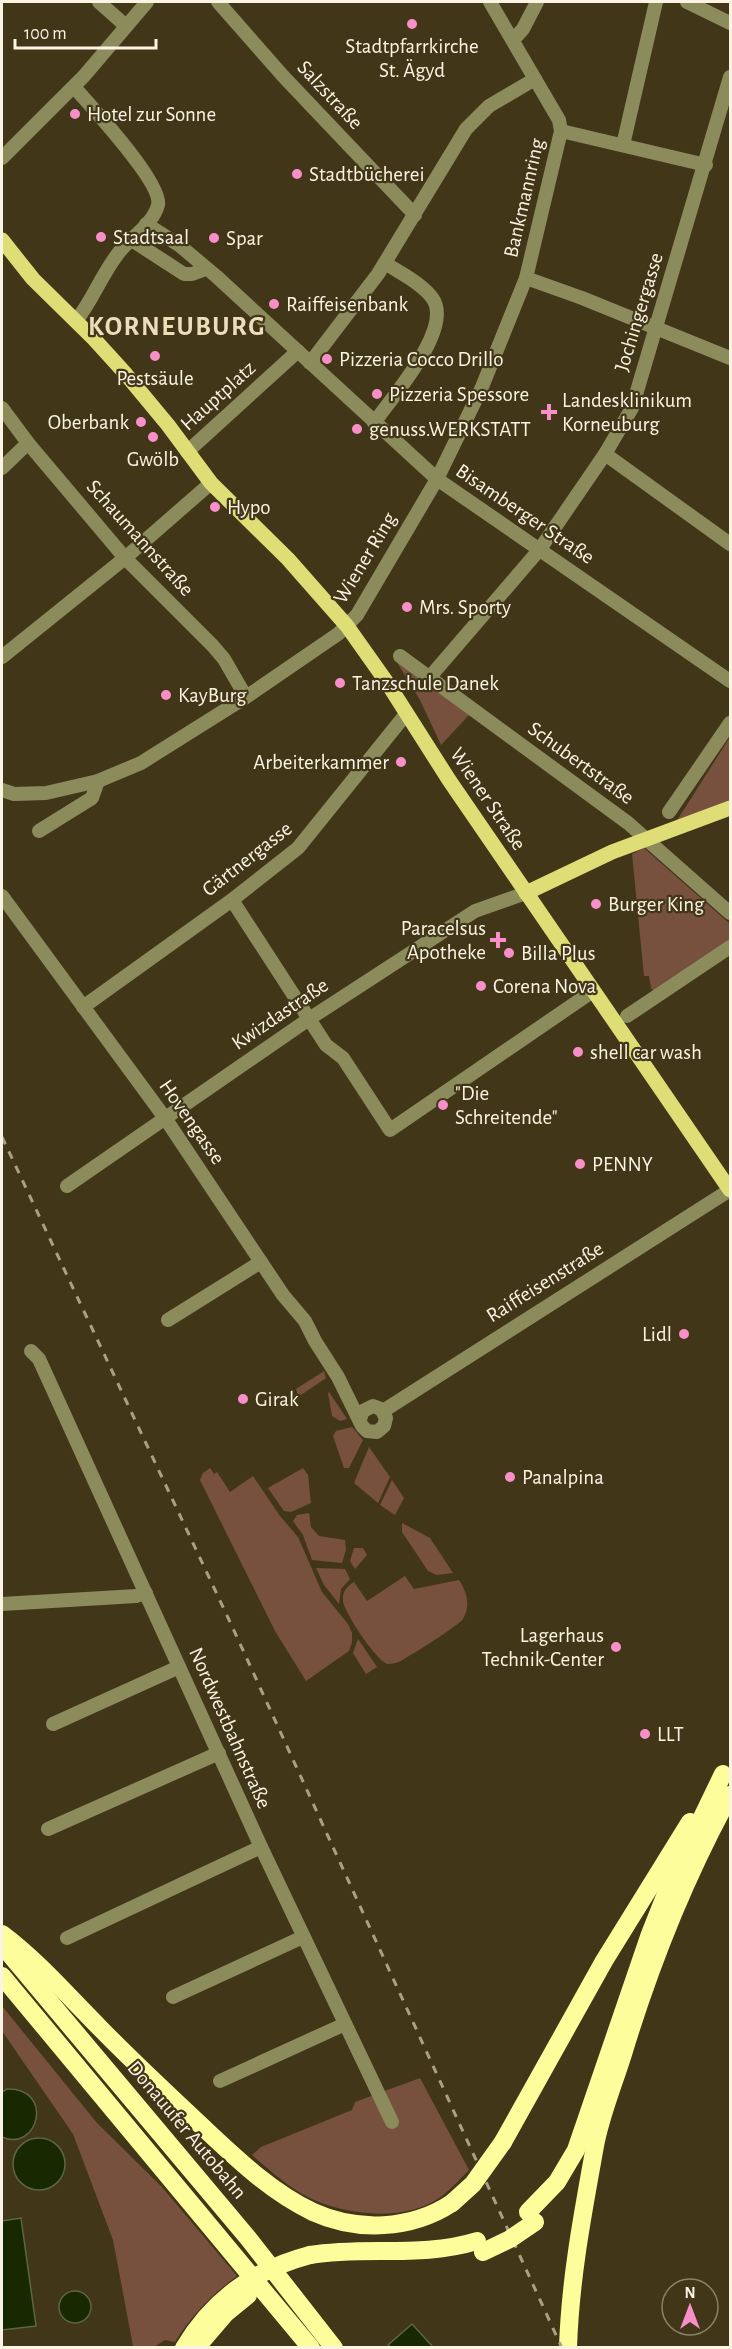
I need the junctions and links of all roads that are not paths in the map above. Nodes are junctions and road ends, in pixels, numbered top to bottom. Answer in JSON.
{"nodes":[{"id":1,"x":99,"y":2,"type":"edge"},
{"id":2,"x":147,"y":2,"type":"edge"},
{"id":3,"x":218,"y":2,"type":"edge"},
{"id":4,"x":490,"y":2,"type":"edge"},
{"id":5,"x":537,"y":2,"type":"edge"},
{"id":6,"x":656,"y":2,"type":"edge"},
{"id":7,"x":687,"y":2,"type":"edge"},
{"id":8,"x":730,"y":22,"type":"edge"},
{"id":9,"x":126,"y":26,"type":"junction"},
{"id":10,"x":514,"y":39,"type":"junction"},
{"id":11,"x":730,"y":77,"type":"edge"},
{"id":12,"x":535,"y":79,"type":"junction"},
{"id":13,"x":74,"y":87,"type":"junction"},
{"id":14,"x":561,"y":131,"type":"junction"},
{"id":15,"x":623,"y":145,"type":"junction"},
{"id":16,"x":2,"y":158,"type":"edge"},
{"id":17,"x":705,"y":165,"type":"junction"},
{"id":18,"x":415,"y":215,"type":"junction"},
{"id":19,"x":148,"y":221,"type":"junction"},
{"id":20,"x":130,"y":239,"type":"junction"},
{"id":21,"x":2,"y":240,"type":"edge"},
{"id":22,"x":385,"y":263,"type":"junction"},
{"id":23,"x":206,"y":269,"type":"junction"},
{"id":24,"x":526,"y":278,"type":"junction"},
{"id":25,"x":76,"y":321,"type":"junction"},
{"id":26,"x":657,"y":328,"type":"junction"},
{"id":27,"x":298,"y":351,"type":"junction"},
{"id":28,"x":730,"y":358,"type":"edge"},
{"id":29,"x":310,"y":363,"type":"junction"},
{"id":30,"x":2,"y":408,"type":"edge"},
{"id":31,"x":374,"y":423,"type":"junction"},
{"id":32,"x":28,"y":443,"type":"junction"},
{"id":33,"x":187,"y":452,"type":"junction"},
{"id":34,"x":605,"y":454,"type":"junction"},
{"id":35,"x":2,"y":468,"type":"edge"},
{"id":36,"x":437,"y":479,"type":"junction"},
{"id":37,"x":211,"y":483,"type":"junction"},
{"id":38,"x":730,"y":544,"type":"edge"},
{"id":39,"x":540,"y":549,"type":"junction"},
{"id":40,"x":125,"y":558,"type":"junction"},
{"id":41,"x":347,"y":626,"type":"junction"},
{"id":42,"x":399,"y":656,"type":"dead end"},
{"id":43,"x":2,"y":657,"type":"edge"},
{"id":44,"x":429,"y":678,"type":"junction"},
{"id":45,"x":730,"y":681,"type":"edge"},
{"id":46,"x":246,"y":697,"type":"junction"},
{"id":47,"x":406,"y":714,"type":"junction"},
{"id":48,"x":730,"y":723,"type":"edge"},
{"id":49,"x":98,"y":781,"type":"junction"},
{"id":50,"x":2,"y":790,"type":"edge"},
{"id":51,"x":730,"y":808,"type":"edge"},
{"id":52,"x":669,"y":812,"type":"dead end"},
{"id":53,"x":39,"y":831,"type":"dead end"},
{"id":54,"x":645,"y":839,"type":"junction"},
{"id":55,"x":526,"y":893,"type":"junction"},
{"id":56,"x":2,"y":896,"type":"edge"},
{"id":57,"x":232,"y":900,"type":"junction"},
{"id":58,"x":730,"y":913,"type":"edge"},
{"id":59,"x":730,"y":948,"type":"edge"},
{"id":60,"x":593,"y":991,"type":"junction"},
{"id":61,"x":83,"y":1007,"type":"junction"},
{"id":62,"x":627,"y":1016,"type":"dead end"},
{"id":63,"x":309,"y":1019,"type":"junction"},
{"id":64,"x":165,"y":1118,"type":"junction"},
{"id":65,"x":67,"y":1186,"type":"dead end"},
{"id":66,"x":730,"y":1190,"type":"edge"},
{"id":67,"x":261,"y":1262,"type":"junction"},
{"id":68,"x":168,"y":1320,"type":"dead end"},
{"id":69,"x":32,"y":1351,"type":"dead end"},
{"id":70,"x":338,"y":1377,"type":"junction"},
{"id":71,"x":369,"y":1407,"type":"junction"},
{"id":72,"x":383,"y":1411,"type":"junction"},
{"id":73,"x":360,"y":1419,"type":"junction"},
{"id":74,"x":146,"y":1593,"type":"junction"},
{"id":75,"x":2,"y":1604,"type":"edge"},
{"id":76,"x":179,"y":1667,"type":"junction"},
{"id":77,"x":53,"y":1724,"type":"dead end"},
{"id":78,"x":219,"y":1753,"type":"junction"},
{"id":79,"x":727,"y":1768,"type":"edge"},
{"id":80,"x":730,"y":1795,"type":"edge"},
{"id":81,"x":48,"y":1829,"type":"dead end"},
{"id":82,"x":261,"y":1847,"type":"junction"},
{"id":83,"x":2,"y":1935,"type":"edge"},
{"id":84,"x":303,"y":1937,"type":"junction"},
{"id":85,"x":67,"y":1938,"type":"dead end"},
{"id":86,"x":2,"y":1945,"type":"edge"},
{"id":87,"x":20,"y":1957,"type":"junction"},
{"id":88,"x":2,"y":1976,"type":"edge"},
{"id":89,"x":173,"y":1997,"type":"dead end"},
{"id":90,"x":345,"y":2024,"type":"junction"},
{"id":91,"x":220,"y":2081,"type":"dead end"},
{"id":92,"x":607,"y":2082,"type":"junction"},
{"id":93,"x":392,"y":2122,"type":"dead end"},
{"id":94,"x":589,"y":2140,"type":"junction"},
{"id":95,"x":315,"y":2260,"type":"junction"},
{"id":96,"x":568,"y":2344,"type":"edge"},
{"id":97,"x":184,"y":2348,"type":"edge"},
{"id":98,"x":197,"y":2348,"type":"edge"},
{"id":99,"x":310,"y":2348,"type":"edge"},
{"id":100,"x":334,"y":2348,"type":"edge"}],
"edges":[{"from":1,"to":9,"type":"street"},
{"from":2,"to":9,"type":"street"},
{"from":3,"to":18,"type":"street","name":"Salzstraße"},
{"from":4,"to":10,"type":"street","name":"Bankmannring"},
{"from":5,"to":10,"type":"street"},
{"from":6,"to":15,"type":"street"},
{"from":7,"to":8,"type":"street"},
{"from":9,"to":13,"type":"street"},
{"from":10,"to":12,"type":"street","name":"Bankmannring"},
{"from":11,"to":17,"type":"street","name":"Jochingergasse"},
{"from":12,"to":14,"type":"street","name":"Bankmannring"},
{"from":12,"to":18,"type":"street"},
{"from":13,"to":16,"type":"street"},
{"from":13,"to":19,"type":"street"},
{"from":14,"to":15,"type":"street"},
{"from":14,"to":24,"type":"street","name":"Bankmannring"},
{"from":15,"to":17,"type":"street"},
{"from":17,"to":26,"type":"street","name":"Jochingergasse"},
{"from":18,"to":22,"type":"street"},
{"from":19,"to":20,"type":"street"},
{"from":19,"to":23,"type":"street"},
{"from":20,"to":23,"type":"street"},
{"from":20,"to":25,"type":"street"},
{"from":21,"to":25,"type":"main road","name":"Hauptplatz"},
{"from":22,"to":29,"type":"street"},
{"from":22,"to":31,"type":"street"},
{"from":23,"to":27,"type":"street"},
{"from":24,"to":26,"type":"street"},
{"from":24,"to":36,"type":"street","name":"Wiener Ring"},
{"from":25,"to":33,"type":"main road","name":"Hauptplatz"},
{"from":26,"to":28,"type":"street"},
{"from":26,"to":34,"type":"street","name":"Jochingergasse"},
{"from":27,"to":29,"type":"street"},
{"from":27,"to":33,"type":"street","name":"Hauptplatz"},
{"from":29,"to":31,"type":"street","name":"Bisamberger Straße"},
{"from":30,"to":32,"type":"street","name":"Schaumannstraße"},
{"from":31,"to":36,"type":"street","name":"Bisamberger Straße"},
{"from":32,"to":35,"type":"street"},
{"from":32,"to":40,"type":"street","name":"Schaumannstraße"},
{"from":33,"to":37,"type":"main road","name":"Wiener Straße"},
{"from":34,"to":38,"type":"street"},
{"from":34,"to":39,"type":"street","name":"Jochingergasse"},
{"from":36,"to":39,"type":"street","name":"Bisamberger Straße"},
{"from":36,"to":41,"type":"street","name":"Wiener Ring"},
{"from":37,"to":40,"type":"street"},
{"from":37,"to":41,"type":"main road","name":"Wiener Straße"},
{"from":39,"to":44,"type":"street","name":"Jochingergasse"},
{"from":39,"to":45,"type":"street","name":"Bisamberger Straße"},
{"from":40,"to":43,"type":"street"},
{"from":40,"to":46,"type":"street","name":"Schaumannstraße"},
{"from":41,"to":46,"type":"street","name":"Wiener Ring"},
{"from":41,"to":47,"type":"main road","name":"Wiener Straße"},
{"from":42,"to":44,"type":"street","name":"Schubertstraße"},
{"from":44,"to":54,"type":"street","name":"Schubertstraße"},
{"from":46,"to":49,"type":"street","name":"Wiener Ring"},
{"from":47,"to":55,"type":"main road","name":"Wiener Straße"},
{"from":47,"to":57,"type":"street","name":"Gärtnergasse"},
{"from":48,"to":52,"type":"street"},
{"from":49,"to":50,"type":"street","name":"Wiener Ring"},
{"from":49,"to":53,"type":"street"},
{"from":51,"to":54,"type":"main road"},
{"from":54,"to":55,"type":"main road"},
{"from":54,"to":58,"type":"street","name":"Schubertstraße"},
{"from":55,"to":60,"type":"main road","name":"Wiener Straße"},
{"from":55,"to":63,"type":"street","name":"Kwizdastraße"},
{"from":56,"to":61,"type":"street","name":"Hovengasse"},
{"from":57,"to":61,"type":"street","name":"Gärtnergasse"},
{"from":57,"to":63,"type":"street"},
{"from":59,"to":62,"type":"street"},
{"from":60,"to":63,"type":"street"},
{"from":60,"to":66,"type":"main road","name":"Wiener Straße"},
{"from":61,"to":64,"type":"street","name":"Hovengasse"},
{"from":63,"to":64,"type":"street","name":"Kwizdastraße"},
{"from":64,"to":65,"type":"street","name":"Kwizdastraße"},
{"from":64,"to":67,"type":"street","name":"Hovengasse"},
{"from":66,"to":72,"type":"street","name":"Raiffeisenstraße"},
{"from":67,"to":68,"type":"street"},
{"from":67,"to":70,"type":"street","name":"Hovengasse"},
{"from":69,"to":74,"type":"street","name":"Nordwestbahnstraße"},
{"from":70,"to":71,"type":"street","name":"Hovengasse"},
{"from":70,"to":73,"type":"street","name":"Hovengasse"},
{"from":71,"to":72,"type":"street"},
{"from":71,"to":73,"type":"street"},
{"from":72,"to":73,"type":"street","name":"Hovengasse"},
{"from":74,"to":75,"type":"street"},
{"from":74,"to":76,"type":"street","name":"Nordwestbahnstraße"},
{"from":76,"to":77,"type":"street"},
{"from":76,"to":78,"type":"street","name":"Nordwestbahnstraße"},
{"from":78,"to":81,"type":"street"},
{"from":78,"to":82,"type":"street","name":"Nordwestbahnstraße"},
{"from":79,"to":87,"type":"highway","bridge":true},
{"from":79,"to":92,"type":"highway"},
{"from":80,"to":92,"type":"highway"},
{"from":82,"to":84,"type":"street","name":"Nordwestbahnstraße"},
{"from":82,"to":85,"type":"street"},
{"from":83,"to":87,"type":"highway"},
{"from":84,"to":89,"type":"street"},
{"from":84,"to":90,"type":"street","name":"Nordwestbahnstraße"},
{"from":86,"to":87,"type":"highway","name":"Donauufer Autobahn"},
{"from":87,"to":100,"type":"highway","name":"Donauufer Autobahn"},
{"from":88,"to":99,"type":"highway","name":"Donauufer Autobahn"},
{"from":90,"to":91,"type":"street"},
{"from":90,"to":93,"type":"street","name":"Nordwestbahnstraße"},
{"from":92,"to":94,"type":"highway"},
{"from":94,"to":95,"type":"highway"},
{"from":94,"to":96,"type":"highway"},
{"from":95,"to":97,"type":"highway","bridge":true},
{"from":95,"to":98,"type":"highway","bridge":true}]}
